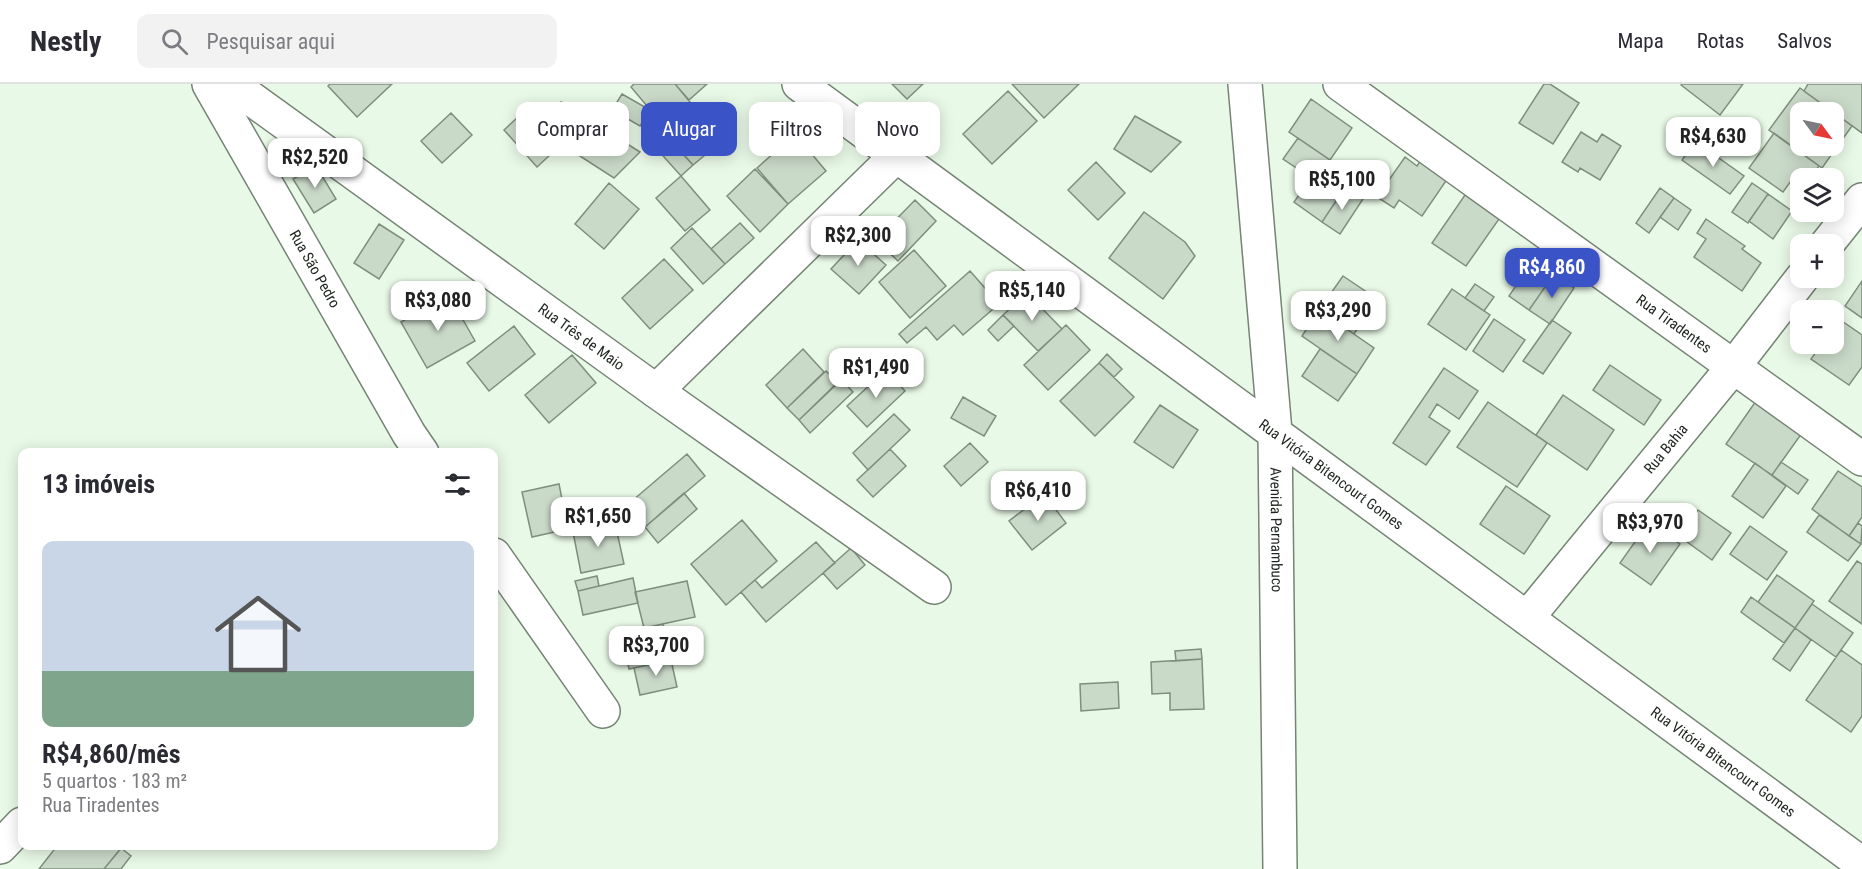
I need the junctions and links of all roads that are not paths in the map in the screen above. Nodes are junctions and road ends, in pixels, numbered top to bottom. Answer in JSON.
{"nodes":[{"id":1,"x":209,"y":84,"type":"edge"},
{"id":2,"x":231,"y":84,"type":"edge"},
{"id":3,"x":799,"y":84,"type":"edge"},
{"id":4,"x":1245,"y":84,"type":"edge"},
{"id":5,"x":1340,"y":84,"type":"edge"},
{"id":6,"x":855,"y":126,"type":"edge"},
{"id":7,"x":896,"y":156,"type":"joint"},
{"id":8,"x":1862,"y":200,"type":"edge"},
{"id":9,"x":1835,"y":234,"type":"edge"},
{"id":10,"x":1794,"y":288,"type":"edge"},
{"id":11,"x":1734,"y":366,"type":"junction"},
{"id":12,"x":656,"y":391,"type":"junction"},
{"id":13,"x":1275,"y":432,"type":"junction"},
{"id":14,"x":407,"y":447,"type":"edge"},
{"id":15,"x":1862,"y":459,"type":"edge"},
{"id":16,"x":498,"y":561,"type":"edge"},
{"id":17,"x":934,"y":587,"type":"dead end"},
{"id":18,"x":1527,"y":618,"type":"junction"},
{"id":19,"x":603,"y":711,"type":"dead end"},
{"id":20,"x":18,"y":828,"type":"edge"},
{"id":21,"x":0,"y":847,"type":"edge"},
{"id":22,"x":1862,"y":864,"type":"edge"},
{"id":23,"x":1280,"y":869,"type":"edge"}],
"edges":[{"from":1,"to":14,"type":"street","name":"Rua São Pedro"},
{"from":2,"to":12,"type":"street","name":"Rua Três de Maio"},
{"from":3,"to":6,"type":"street","name":"Rua Vitória Bitencourt Gomes"},
{"from":4,"to":13,"type":"street","name":"Avenida Pernambuco"},
{"from":5,"to":11,"type":"street","name":"Rua Tiradentes"},
{"from":7,"to":12,"type":"street"},
{"from":7,"to":13,"type":"street","name":"Rua Vitória Bitencourt Gomes"},
{"from":8,"to":9,"type":"street"},
{"from":10,"to":11,"type":"street","name":"Rua Bahia"},
{"from":11,"to":15,"type":"street","name":"Rua Tiradentes"},
{"from":11,"to":18,"type":"street","name":"Rua Bahia"},
{"from":12,"to":17,"type":"street","name":"Rua Três de Maio"},
{"from":13,"to":18,"type":"street","name":"Rua Vitória Bitencourt Gomes"},
{"from":13,"to":23,"type":"street","name":"Avenida Pernambuco"},
{"from":16,"to":19,"type":"street"},
{"from":18,"to":22,"type":"street","name":"Rua Vitória Bitencourt Gomes"},
{"from":20,"to":21,"type":"street"}]}
